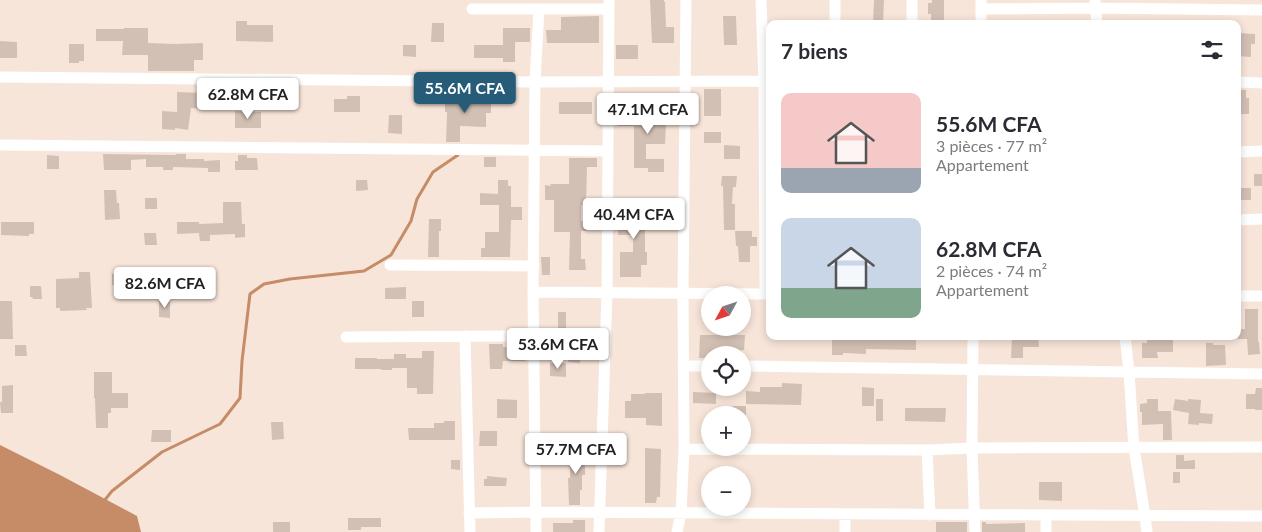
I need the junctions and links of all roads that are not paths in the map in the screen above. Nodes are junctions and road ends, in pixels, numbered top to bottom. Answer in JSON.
{"nodes":[{"id":1,"x":686,"y":0,"type":"edge"},
{"id":2,"x":761,"y":0,"type":"edge"},
{"id":3,"x":836,"y":0,"type":"edge"},
{"id":4,"x":912,"y":0,"type":"edge"},
{"id":5,"x":981,"y":4,"type":"edge"},
{"id":6,"x":1096,"y":4,"type":"edge"},
{"id":7,"x":609,"y":5,"type":"edge"},
{"id":8,"x":1150,"y":5,"type":"edge"},
{"id":9,"x":1220,"y":5,"type":"edge"},
{"id":10,"x":472,"y":9,"type":"dead end"},
{"id":11,"x":539,"y":9,"type":"junction"},
{"id":12,"x":1262,"y":10,"type":"edge"},
{"id":13,"x":835,"y":20,"type":"edge"},
{"id":14,"x":912,"y":20,"type":"edge"},
{"id":15,"x":981,"y":20,"type":"edge"},
{"id":16,"x":1097,"y":20,"type":"edge"},
{"id":17,"x":766,"y":68,"type":"edge"},
{"id":18,"x":0,"y":77,"type":"edge"},
{"id":19,"x":766,"y":81,"type":"edge"},
{"id":20,"x":535,"y":82,"type":"junction"},
{"id":21,"x":608,"y":82,"type":"junction"},
{"id":22,"x":685,"y":82,"type":"junction"},
{"id":23,"x":1241,"y":82,"type":"edge"},
{"id":24,"x":1262,"y":83,"type":"edge"},
{"id":25,"x":0,"y":145,"type":"edge"},
{"id":26,"x":534,"y":150,"type":"junction"},
{"id":27,"x":607,"y":151,"type":"junction"},
{"id":28,"x":1262,"y":151,"type":"edge"},
{"id":29,"x":1241,"y":152,"type":"edge"},
{"id":30,"x":1262,"y":219,"type":"edge"},
{"id":31,"x":1241,"y":220,"type":"edge"},
{"id":32,"x":390,"y":265,"type":"dead end"},
{"id":33,"x":534,"y":266,"type":"junction"},
{"id":34,"x":533,"y":292,"type":"junction"},
{"id":35,"x":607,"y":293,"type":"junction"},
{"id":36,"x":683,"y":293,"type":"junction"},
{"id":37,"x":766,"y":294,"type":"edge"},
{"id":38,"x":1241,"y":296,"type":"edge"},
{"id":39,"x":1262,"y":296,"type":"edge"},
{"id":40,"x":346,"y":336,"type":"dead end"},
{"id":41,"x":465,"y":336,"type":"junction"},
{"id":42,"x":533,"y":336,"type":"junction"},
{"id":43,"x":974,"y":340,"type":"edge"},
{"id":44,"x":1125,"y":340,"type":"edge"},
{"id":45,"x":683,"y":366,"type":"junction"},
{"id":46,"x":701,"y":366,"type":"edge"},
{"id":47,"x":751,"y":366,"type":"edge"},
{"id":48,"x":973,"y":370,"type":"junction"},
{"id":49,"x":1129,"y":372,"type":"junction"},
{"id":50,"x":1262,"y":374,"type":"edge"},
{"id":51,"x":1262,"y":447,"type":"edge"},
{"id":52,"x":972,"y":448,"type":"junction"},
{"id":53,"x":1134,"y":448,"type":"junction"},
{"id":54,"x":684,"y":449,"type":"junction"},
{"id":55,"x":927,"y":450,"type":"junction"},
{"id":56,"x":535,"y":512,"type":"junction"},
{"id":57,"x":469,"y":513,"type":"junction"},
{"id":58,"x":600,"y":513,"type":"junction"},
{"id":59,"x":681,"y":513,"type":"junction"},
{"id":60,"x":845,"y":514,"type":"junction"},
{"id":61,"x":930,"y":514,"type":"junction"},
{"id":62,"x":974,"y":515,"type":"junction"},
{"id":63,"x":1046,"y":515,"type":"junction"},
{"id":64,"x":1145,"y":516,"type":"junction"},
{"id":65,"x":1262,"y":516,"type":"edge"},
{"id":66,"x":470,"y":532,"type":"edge"},
{"id":67,"x":536,"y":532,"type":"edge"},
{"id":68,"x":599,"y":532,"type":"edge"},
{"id":69,"x":677,"y":532,"type":"edge"},
{"id":70,"x":845,"y":532,"type":"edge"},
{"id":71,"x":975,"y":532,"type":"edge"},
{"id":72,"x":1046,"y":532,"type":"edge"},
{"id":73,"x":1147,"y":532,"type":"edge"}],
"edges":[{"from":1,"to":22,"type":"street"},
{"from":2,"to":17,"type":"street"},
{"from":3,"to":13,"type":"street"},
{"from":4,"to":14,"type":"street"},
{"from":5,"to":6,"type":"street"},
{"from":5,"to":15,"type":"street"},
{"from":6,"to":8,"type":"street"},
{"from":6,"to":16,"type":"street"},
{"from":7,"to":11,"type":"street"},
{"from":7,"to":21,"type":"street"},
{"from":8,"to":9,"type":"street"},
{"from":9,"to":12,"type":"street"},
{"from":10,"to":11,"type":"street"},
{"from":11,"to":20,"type":"street"},
{"from":18,"to":20,"type":"street"},
{"from":19,"to":22,"type":"street"},
{"from":20,"to":21,"type":"street"},
{"from":20,"to":26,"type":"street"},
{"from":21,"to":22,"type":"street"},
{"from":21,"to":27,"type":"street"},
{"from":22,"to":36,"type":"street"},
{"from":23,"to":24,"type":"street"},
{"from":25,"to":26,"type":"street"},
{"from":26,"to":27,"type":"street"},
{"from":26,"to":33,"type":"street"},
{"from":27,"to":35,"type":"street"},
{"from":28,"to":29,"type":"street"},
{"from":30,"to":31,"type":"street"},
{"from":32,"to":33,"type":"street"},
{"from":33,"to":34,"type":"street"},
{"from":34,"to":35,"type":"street"},
{"from":34,"to":42,"type":"street"},
{"from":35,"to":36,"type":"street"},
{"from":35,"to":58,"type":"street"},
{"from":36,"to":37,"type":"street"},
{"from":36,"to":45,"type":"street"},
{"from":38,"to":39,"type":"street"},
{"from":40,"to":41,"type":"street"},
{"from":41,"to":42,"type":"street"},
{"from":41,"to":57,"type":"street"},
{"from":42,"to":56,"type":"street"},
{"from":43,"to":48,"type":"street"},
{"from":44,"to":49,"type":"street"},
{"from":45,"to":46,"type":"street"},
{"from":45,"to":54,"type":"street"},
{"from":47,"to":48,"type":"street"},
{"from":48,"to":49,"type":"street"},
{"from":48,"to":52,"type":"street"},
{"from":49,"to":50,"type":"street"},
{"from":49,"to":53,"type":"street"},
{"from":51,"to":53,"type":"street"},
{"from":52,"to":53,"type":"street"},
{"from":52,"to":55,"type":"street"},
{"from":52,"to":62,"type":"street"},
{"from":53,"to":64,"type":"street"},
{"from":54,"to":55,"type":"street"},
{"from":54,"to":59,"type":"street"},
{"from":55,"to":61,"type":"street"},
{"from":56,"to":57,"type":"street"},
{"from":56,"to":58,"type":"street"},
{"from":56,"to":67,"type":"street"},
{"from":57,"to":66,"type":"street"},
{"from":58,"to":59,"type":"street"},
{"from":58,"to":68,"type":"street"},
{"from":59,"to":60,"type":"street"},
{"from":59,"to":69,"type":"street"},
{"from":60,"to":61,"type":"street"},
{"from":60,"to":70,"type":"street"},
{"from":61,"to":62,"type":"street"},
{"from":62,"to":63,"type":"street"},
{"from":62,"to":71,"type":"street"},
{"from":63,"to":64,"type":"street"},
{"from":63,"to":72,"type":"street"},
{"from":64,"to":65,"type":"street"},
{"from":64,"to":73,"type":"street"}]}
